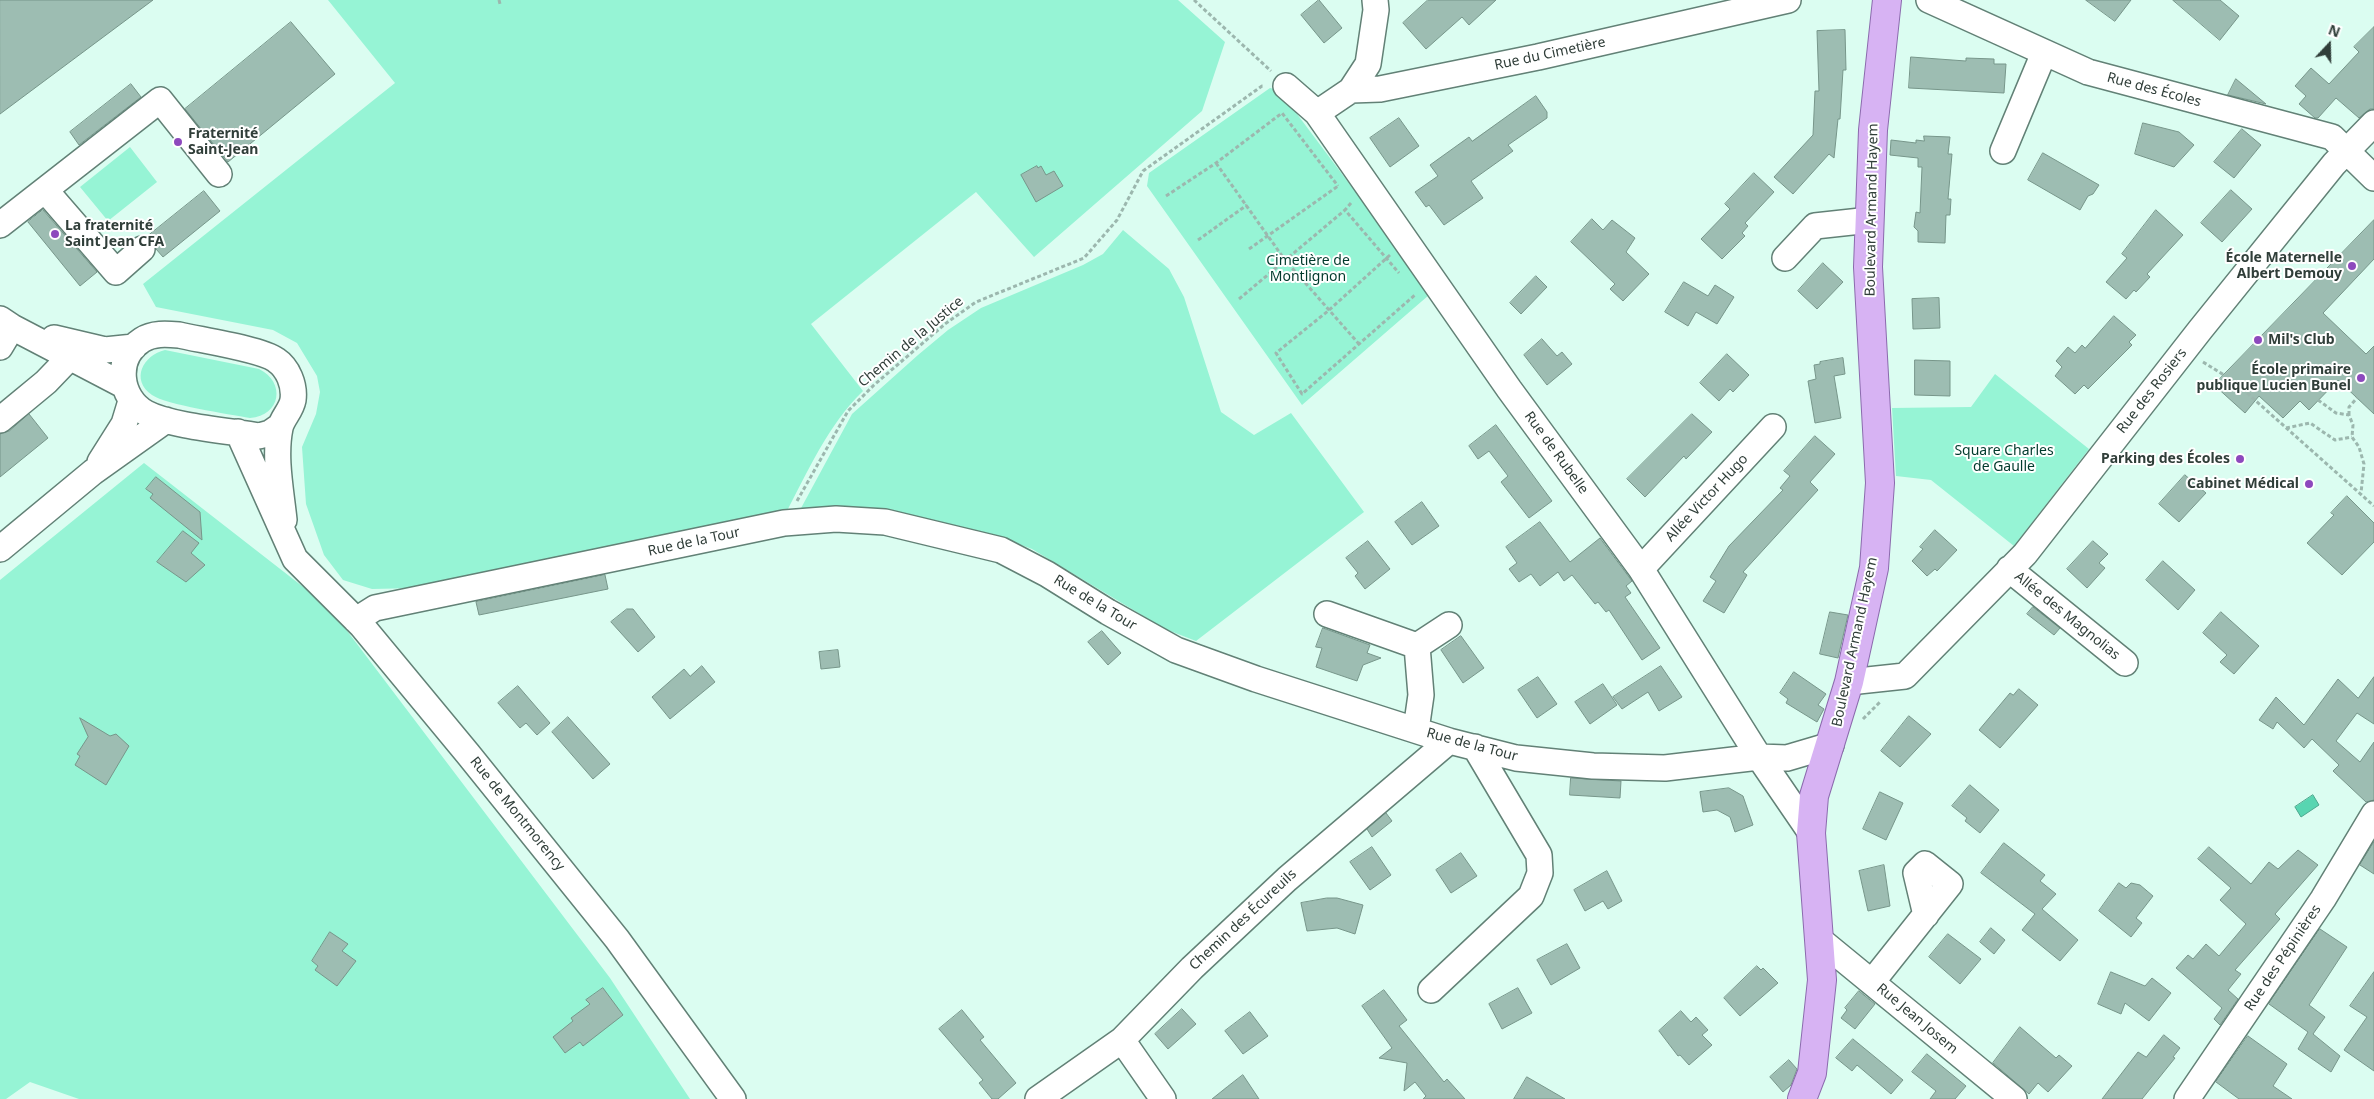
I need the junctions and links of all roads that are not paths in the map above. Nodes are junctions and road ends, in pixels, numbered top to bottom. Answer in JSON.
{"nodes":[{"id":1,"x":1788,"y":0,"type":"edge"},
{"id":2,"x":1887,"y":0,"type":"edge"},
{"id":3,"x":1929,"y":0,"type":"edge"},
{"id":4,"x":1376,"y":5,"type":"edge"},
{"id":5,"x":2044,"y":53,"type":"junction"},
{"id":6,"x":1286,"y":86,"type":"road end"},
{"id":7,"x":1351,"y":90,"type":"junction"},
{"id":8,"x":1317,"y":113,"type":"junction"},
{"id":9,"x":2374,"y":123,"type":"edge"},
{"id":10,"x":2346,"y":150,"type":"junction"},
{"id":11,"x":2003,"y":151,"type":"dead end"},
{"id":12,"x":219,"y":174,"type":"dead end"},
{"id":13,"x":2374,"y":178,"type":"edge"},
{"id":14,"x":45,"y":190,"type":"junction"},
{"id":15,"x":1870,"y":220,"type":"junction"},
{"id":16,"x":0,"y":224,"type":"edge"},
{"id":17,"x":142,"y":249,"type":"dead end"},
{"id":18,"x":1785,"y":258,"type":"dead end"},
{"id":19,"x":4,"y":331,"type":"edge"},
{"id":20,"x":134,"y":346,"type":"junction"},
{"id":21,"x":70,"y":357,"type":"junction"},
{"id":22,"x":127,"y":393,"type":"junction"},
{"id":23,"x":0,"y":420,"type":"edge"},
{"id":24,"x":166,"y":420,"type":"junction"},
{"id":25,"x":280,"y":426,"type":"junction"},
{"id":26,"x":1773,"y":427,"type":"dead end"},
{"id":27,"x":238,"y":432,"type":"junction"},
{"id":28,"x":93,"y":472,"type":"junction"},
{"id":29,"x":286,"y":542,"type":"junction"},
{"id":30,"x":0,"y":549,"type":"edge"},
{"id":31,"x":1641,"y":569,"type":"junction"},
{"id":32,"x":2009,"y":569,"type":"junction"},
{"id":33,"x":1327,"y":614,"type":"dead end"},
{"id":34,"x":356,"y":620,"type":"junction"},
{"id":35,"x":1449,"y":625,"type":"dead end"},
{"id":36,"x":1417,"y":646,"type":"junction"},
{"id":37,"x":2125,"y":663,"type":"dead end"},
{"id":38,"x":1849,"y":682,"type":"junction"},
{"id":39,"x":1416,"y":730,"type":"junction"},
{"id":40,"x":1449,"y":740,"type":"junction"},
{"id":41,"x":1831,"y":745,"type":"junction"},
{"id":42,"x":1475,"y":747,"type":"junction"},
{"id":43,"x":1759,"y":758,"type":"junction"},
{"id":44,"x":2374,"y":814,"type":"edge"},
{"id":45,"x":1811,"y":832,"type":"junction"},
{"id":46,"x":1926,"y":915,"type":"dead end"},
{"id":47,"x":1820,"y":940,"type":"junction"},
{"id":48,"x":1872,"y":982,"type":"junction"},
{"id":49,"x":1431,"y":990,"type":"dead end"},
{"id":50,"x":1122,"y":1040,"type":"junction"},
{"id":51,"x":733,"y":1099,"type":"edge"},
{"id":52,"x":1038,"y":1099,"type":"edge"},
{"id":53,"x":1163,"y":1099,"type":"edge"},
{"id":54,"x":1802,"y":1099,"type":"edge"},
{"id":55,"x":2014,"y":1099,"type":"edge"},
{"id":56,"x":2187,"y":1099,"type":"edge"}],
"edges":[{"from":1,"to":7,"type":"street","name":"Rue du Cimetière"},
{"from":2,"to":15,"type":"main road","name":"Boulevard Armand Hayem"},
{"from":3,"to":5,"type":"street","name":"Rue des Écoles"},
{"from":4,"to":7,"type":"street"},
{"from":5,"to":10,"type":"street","name":"Rue des Écoles"},
{"from":5,"to":11,"type":"street"},
{"from":6,"to":8,"type":"street","name":"Rue de Rubelle"},
{"from":7,"to":8,"type":"street"},
{"from":8,"to":31,"type":"street","name":"Rue de Rubelle"},
{"from":9,"to":10,"type":"street","name":"Rue des Rosiers"},
{"from":10,"to":13,"type":"street","name":"Rue des Écoles"},
{"from":10,"to":32,"type":"street","name":"Rue des Rosiers"},
{"from":12,"to":14,"type":"street"},
{"from":14,"to":16,"type":"street"},
{"from":14,"to":17,"type":"street"},
{"from":15,"to":18,"type":"street"},
{"from":15,"to":38,"type":"main road","name":"Boulevard Armand Hayem"},
{"from":19,"to":20,"type":"street"},
{"from":19,"to":21,"type":"street"},
{"from":20,"to":22,"type":"street"},
{"from":20,"to":25,"type":"street"},
{"from":21,"to":22,"type":"street"},
{"from":21,"to":23,"type":"street"},
{"from":22,"to":24,"type":"street"},
{"from":22,"to":28,"type":"street"},
{"from":24,"to":27,"type":"street"},
{"from":24,"to":28,"type":"street"},
{"from":25,"to":27,"type":"street"},
{"from":25,"to":29,"type":"street","name":"Rue de Montmorency"},
{"from":26,"to":31,"type":"street","name":"Allée Victor Hugo"},
{"from":27,"to":29,"type":"street","name":"Rue de Montmorency"},
{"from":28,"to":30,"type":"street"},
{"from":29,"to":34,"type":"street","name":"Rue de Montmorency"},
{"from":31,"to":43,"type":"street","name":"Rue de Rubelle"},
{"from":32,"to":37,"type":"street","name":"Allée des Magnolias"},
{"from":32,"to":38,"type":"street","name":"Rue des Rosiers"},
{"from":33,"to":36,"type":"street"},
{"from":34,"to":39,"type":"street","name":"Rue de la Tour"},
{"from":34,"to":51,"type":"street","name":"Rue de Montmorency"},
{"from":35,"to":36,"type":"street"},
{"from":36,"to":39,"type":"street"},
{"from":38,"to":41,"type":"main road","name":"Boulevard Armand Hayem"},
{"from":39,"to":40,"type":"street","name":"Rue de la Tour"},
{"from":40,"to":42,"type":"street","name":"Rue de la Tour"},
{"from":40,"to":50,"type":"street","name":"Chemin des Écureuils"},
{"from":41,"to":43,"type":"street","name":"Rue de la Tour"},
{"from":41,"to":45,"type":"main road","name":"Boulevard Armand Hayem"},
{"from":42,"to":43,"type":"street","name":"Rue de la Tour"},
{"from":42,"to":49,"type":"street"},
{"from":43,"to":45,"type":"street","name":"Rue de Rubelle"},
{"from":44,"to":56,"type":"street","name":"Rue des Pépinières"},
{"from":45,"to":47,"type":"main road","name":"Boulevard Armand Hayem"},
{"from":46,"to":48,"type":"street"},
{"from":47,"to":48,"type":"street","name":"Rue Jean Josem"},
{"from":47,"to":54,"type":"main road","name":"Boulevard Armand Hayem"},
{"from":48,"to":55,"type":"street","name":"Rue Jean Josem"},
{"from":50,"to":52,"type":"street","name":"Chemin des Écureuils"},
{"from":50,"to":53,"type":"street"}]}
